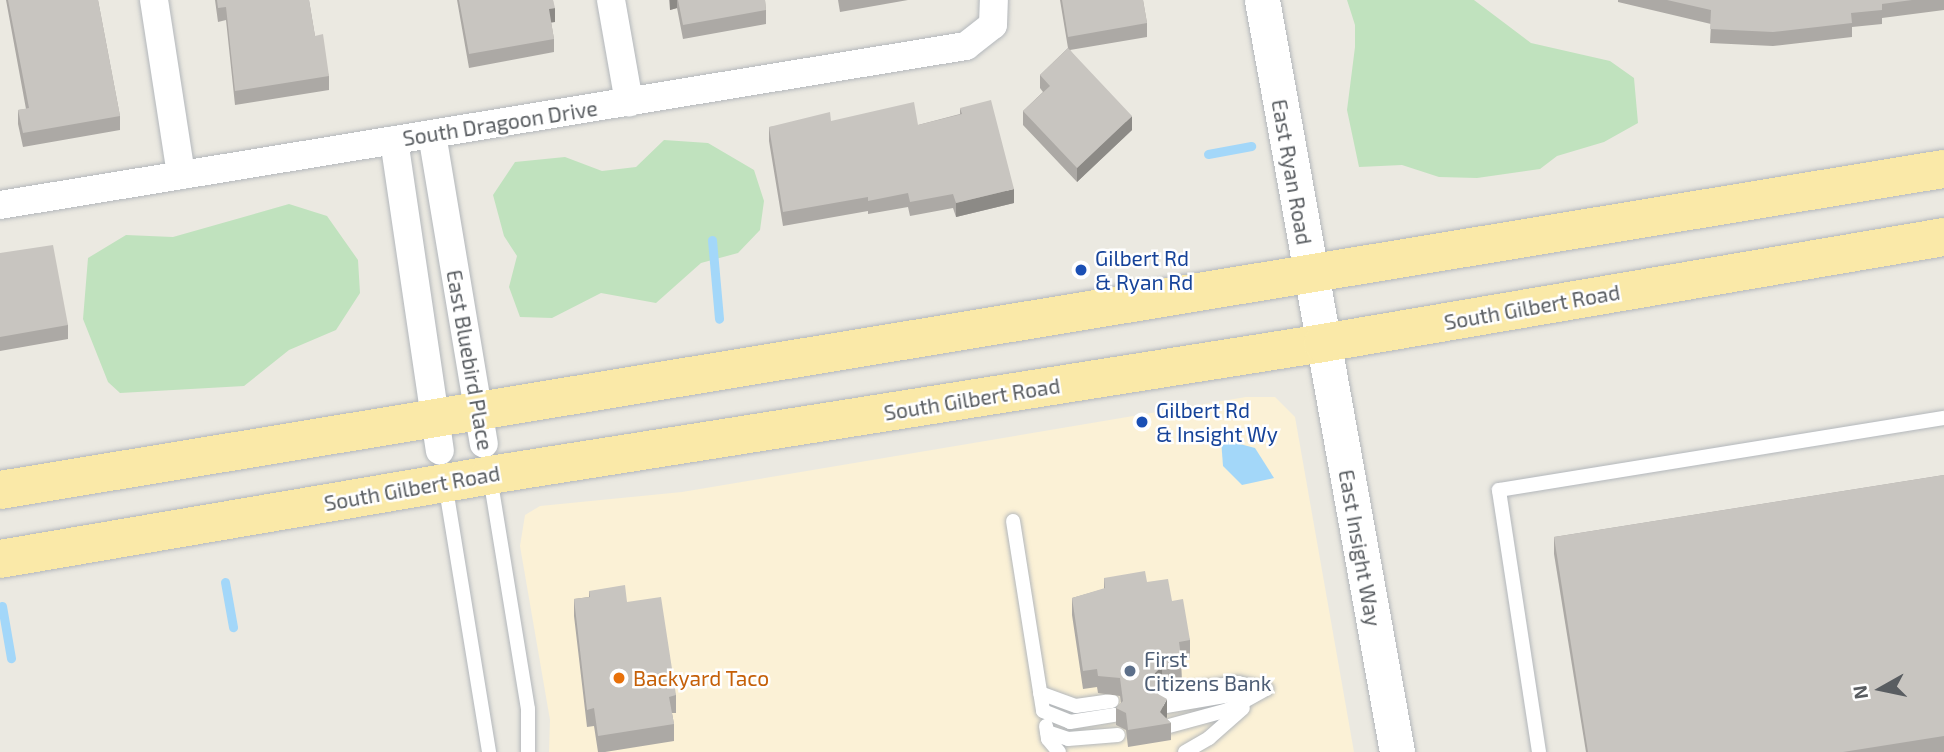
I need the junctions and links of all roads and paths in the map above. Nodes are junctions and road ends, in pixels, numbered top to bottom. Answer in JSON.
{"nodes":[{"id":1,"x":154,"y":0,"type":"edge"},
{"id":2,"x":611,"y":0,"type":"edge"},
{"id":3,"x":1262,"y":0,"type":"edge"},
{"id":4,"x":994,"y":12,"type":"edge"},
{"id":5,"x":629,"y":102,"type":"junction"},
{"id":6,"x":432,"y":134,"type":"junction"},
{"id":7,"x":394,"y":140,"type":"junction"},
{"id":8,"x":1944,"y":169,"type":"edge"},
{"id":9,"x":181,"y":175,"type":"junction"},
{"id":10,"x":0,"y":205,"type":"edge"},
{"id":11,"x":1944,"y":237,"type":"edge"},
{"id":12,"x":1310,"y":275,"type":"junction"},
{"id":13,"x":1323,"y":343,"type":"junction"},
{"id":14,"x":1944,"y":418,"type":"edge"},
{"id":15,"x":484,"y":444,"type":"junction"},
{"id":16,"x":440,"y":451,"type":"junction"},
{"id":17,"x":0,"y":490,"type":"edge"},
{"id":18,"x":1013,"y":521,"type":"dead end"},
{"id":19,"x":0,"y":559,"type":"edge"},
{"id":20,"x":1265,"y":689,"type":"junction"},
{"id":21,"x":1040,"y":693,"type":"junction"},
{"id":22,"x":1165,"y":700,"type":"edge"},
{"id":23,"x":1043,"y":711,"type":"junction"},
{"id":24,"x":1169,"y":726,"type":"edge"},
{"id":25,"x":1047,"y":732,"type":"junction"},
{"id":26,"x":1118,"y":735,"type":"edge"},
{"id":27,"x":489,"y":752,"type":"edge"},
{"id":28,"x":528,"y":752,"type":"edge"},
{"id":29,"x":1059,"y":752,"type":"edge"},
{"id":30,"x":1185,"y":752,"type":"edge"},
{"id":31,"x":1397,"y":752,"type":"edge"},
{"id":32,"x":1539,"y":752,"type":"edge"}],
"edges":[{"from":1,"to":9,"type":"street"},
{"from":2,"to":5,"type":"street"},
{"from":3,"to":12,"type":"street","name":"East Ryan Road"},
{"from":4,"to":5,"type":"street","name":"South Dragoon Drive"},
{"from":5,"to":6,"type":"street","name":"South Dragoon Drive"},
{"from":6,"to":7,"type":"street","name":"South Dragoon Drive"},
{"from":6,"to":15,"type":"street","name":"East Bluebird Place"},
{"from":7,"to":9,"type":"street","name":"South Dragoon Drive"},
{"from":7,"to":16,"type":"street","name":"East Bluebird Place"},
{"from":8,"to":12,"type":"main road","name":"South Gilbert Road"},
{"from":9,"to":10,"type":"street","name":"South Dragoon Drive"},
{"from":11,"to":13,"type":"main road","name":"South Gilbert Road"},
{"from":12,"to":13,"type":"street","name":"East Ryan Road"},
{"from":12,"to":15,"type":"main road","name":"South Gilbert Road"},
{"from":13,"to":15,"type":"main road","name":"South Gilbert Road"},
{"from":13,"to":31,"type":"street","name":"East Insight Way"},
{"from":14,"to":32,"type":"lane"},
{"from":15,"to":16,"type":"main road","name":"South Gilbert Road"},
{"from":15,"to":16,"type":"main road","name":"South Gilbert Road"},
{"from":15,"to":28,"type":"lane","name":"East Bluebird Place"},
{"from":16,"to":17,"type":"main road","name":"South Gilbert Road"},
{"from":16,"to":19,"type":"main road","name":"South Gilbert Road"},
{"from":16,"to":27,"type":"lane","name":"East Bluebird Place"},
{"from":18,"to":21,"type":"lane"},
{"from":20,"to":22,"type":"lane"},
{"from":20,"to":24,"type":"lane"},
{"from":20,"to":30,"type":"lane"},
{"from":21,"to":23,"type":"lane"},
{"from":21,"to":23,"type":"lane"},
{"from":23,"to":25,"type":"lane"},
{"from":25,"to":26,"type":"lane"},
{"from":25,"to":29,"type":"lane"}]}
